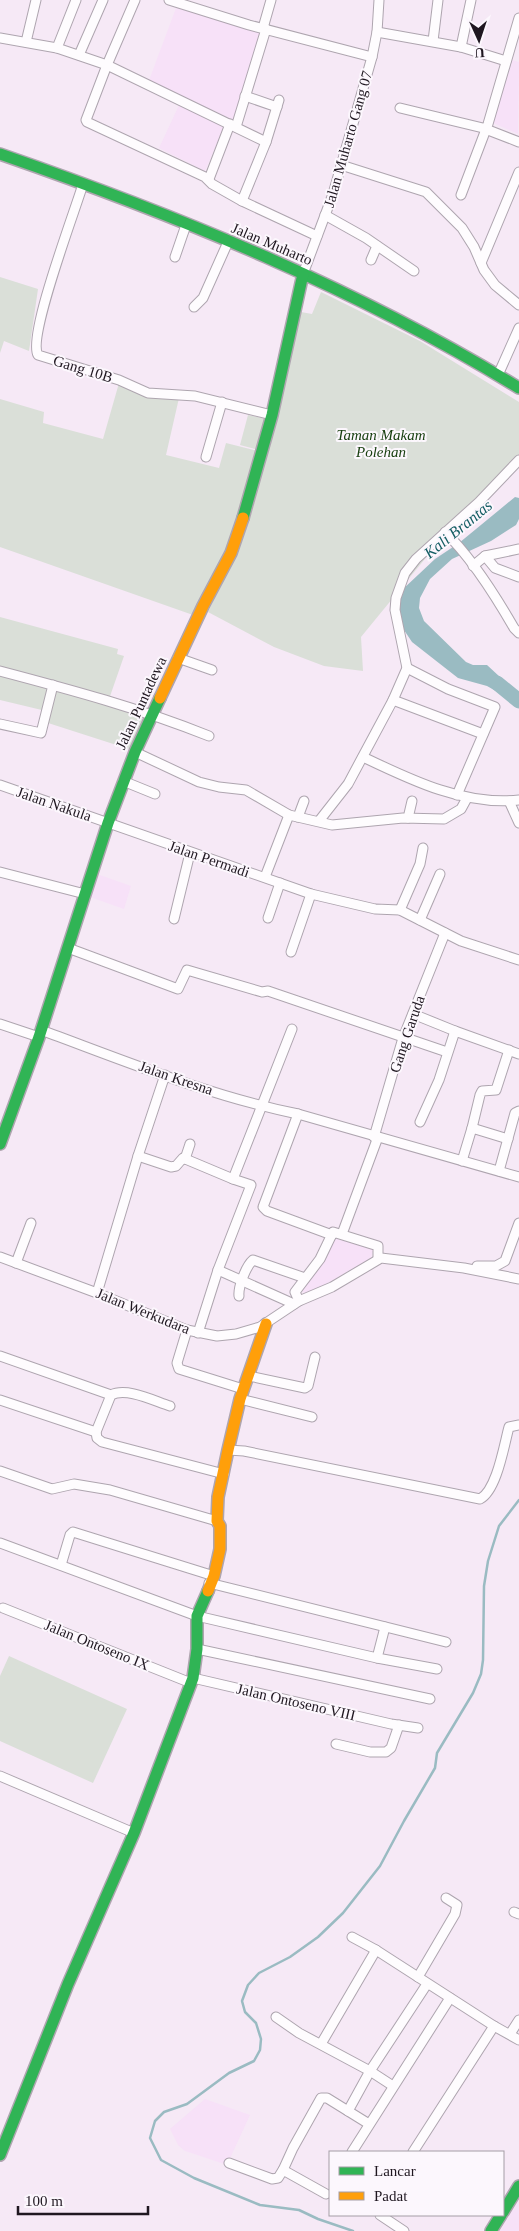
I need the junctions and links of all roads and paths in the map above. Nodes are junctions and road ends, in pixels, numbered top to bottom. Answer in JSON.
{"nodes":[{"id":1,"x":36,"y":0,"type":"edge"},
{"id":2,"x":76,"y":0,"type":"edge"},
{"id":3,"x":103,"y":0,"type":"edge"},
{"id":4,"x":135,"y":0,"type":"edge"},
{"id":5,"x":169,"y":0,"type":"edge"},
{"id":6,"x":271,"y":0,"type":"edge"},
{"id":7,"x":379,"y":0,"type":"edge"},
{"id":8,"x":438,"y":0,"type":"edge"},
{"id":9,"x":470,"y":0,"type":"edge"},
{"id":10,"x":519,"y":18,"type":"edge"},
{"id":11,"x":264,"y":29,"type":"junction"},
{"id":12,"x":377,"y":32,"type":"junction"},
{"id":13,"x":0,"y":38,"type":"edge"},
{"id":14,"x":433,"y":41,"type":"junction"},
{"id":15,"x":26,"y":42,"type":"junction"},
{"id":16,"x":461,"y":47,"type":"junction"},
{"id":17,"x":56,"y":48,"type":"junction"},
{"id":18,"x":79,"y":55,"type":"junction"},
{"id":19,"x":372,"y":57,"type":"junction"},
{"id":20,"x":506,"y":61,"type":"junction"},
{"id":21,"x":107,"y":65,"type":"junction"},
{"id":22,"x":245,"y":96,"type":"junction"},
{"id":23,"x":400,"y":108,"type":"dead end"},
{"id":24,"x":233,"y":126,"type":"junction"},
{"id":25,"x":485,"y":129,"type":"junction"},
{"id":26,"x":266,"y":142,"type":"junction"},
{"id":27,"x":519,"y":142,"type":"edge"},
{"id":28,"x":0,"y":154,"type":"edge"},
{"id":29,"x":341,"y":166,"type":"junction"},
{"id":30,"x":519,"y":172,"type":"edge"},
{"id":31,"x":209,"y":179,"type":"junction"},
{"id":32,"x":83,"y":184,"type":"junction"},
{"id":33,"x":460,"y":195,"type":"dead end"},
{"id":34,"x":242,"y":201,"type":"junction"},
{"id":35,"x":325,"y":215,"type":"junction"},
{"id":36,"x":186,"y":225,"type":"junction"},
{"id":37,"x":317,"y":236,"type":"junction"},
{"id":38,"x":228,"y":242,"type":"junction"},
{"id":39,"x":377,"y":246,"type":"junction"},
{"id":40,"x":174,"y":257,"type":"dead end"},
{"id":41,"x":372,"y":260,"type":"dead end"},
{"id":42,"x":481,"y":263,"type":"junction"},
{"id":43,"x":414,"y":271,"type":"dead end"},
{"id":44,"x":303,"y":274,"type":"junction"},
{"id":45,"x":519,"y":305,"type":"edge"},
{"id":46,"x":194,"y":307,"type":"dead end"},
{"id":47,"x":519,"y":328,"type":"edge"},
{"id":48,"x":498,"y":375,"type":"junction"},
{"id":49,"x":519,"y":388,"type":"edge"},
{"id":50,"x":222,"y":402,"type":"junction"},
{"id":51,"x":272,"y":415,"type":"junction"},
{"id":52,"x":206,"y":457,"type":"dead end"},
{"id":53,"x":519,"y":460,"type":"edge"},
{"id":54,"x":445,"y":532,"type":"junction"},
{"id":55,"x":519,"y":549,"type":"edge"},
{"id":56,"x":485,"y":556,"type":"junction"},
{"id":57,"x":473,"y":566,"type":"junction"},
{"id":58,"x":519,"y":577,"type":"edge"},
{"id":59,"x":519,"y":632,"type":"edge"},
{"id":60,"x":178,"y":658,"type":"junction"},
{"id":61,"x":407,"y":668,"type":"junction"},
{"id":62,"x":212,"y":670,"type":"dead end"},
{"id":63,"x":0,"y":671,"type":"edge"},
{"id":64,"x":54,"y":685,"type":"junction"},
{"id":65,"x":393,"y":700,"type":"junction"},
{"id":66,"x":152,"y":714,"type":"junction"},
{"id":67,"x":0,"y":724,"type":"edge"},
{"id":68,"x":483,"y":734,"type":"junction"},
{"id":69,"x":209,"y":736,"type":"dead end"},
{"id":70,"x":135,"y":752,"type":"junction"},
{"id":71,"x":362,"y":758,"type":"junction"},
{"id":72,"x":124,"y":781,"type":"junction"},
{"id":73,"x":0,"y":785,"type":"edge"},
{"id":74,"x":155,"y":794,"type":"dead end"},
{"id":75,"x":457,"y":795,"type":"junction"},
{"id":76,"x":467,"y":798,"type":"junction"},
{"id":77,"x":519,"y":800,"type":"edge"},
{"id":78,"x":304,"y":801,"type":"dead end"},
{"id":79,"x":412,"y":801,"type":"dead end"},
{"id":80,"x":509,"y":801,"type":"junction"},
{"id":81,"x":294,"y":816,"type":"junction"},
{"id":82,"x":408,"y":818,"type":"junction"},
{"id":83,"x":319,"y":821,"type":"junction"},
{"id":84,"x":108,"y":823,"type":"junction"},
{"id":85,"x":519,"y":823,"type":"edge"},
{"id":86,"x":423,"y":848,"type":"dead end"},
{"id":87,"x":190,"y":853,"type":"junction"},
{"id":88,"x":0,"y":872,"type":"edge"},
{"id":89,"x":440,"y":874,"type":"dead end"},
{"id":90,"x":265,"y":877,"type":"junction"},
{"id":91,"x":280,"y":883,"type":"junction"},
{"id":92,"x":85,"y":894,"type":"junction"},
{"id":93,"x":311,"y":894,"type":"junction"},
{"id":94,"x":400,"y":910,"type":"junction"},
{"id":95,"x":268,"y":918,"type":"dead end"},
{"id":96,"x":174,"y":919,"type":"dead end"},
{"id":97,"x":420,"y":920,"type":"junction"},
{"id":98,"x":445,"y":933,"type":"junction"},
{"id":99,"x":68,"y":948,"type":"junction"},
{"id":100,"x":291,"y":952,"type":"dead end"},
{"id":101,"x":519,"y":960,"type":"edge"},
{"id":102,"x":413,"y":1014,"type":"junction"},
{"id":103,"x":0,"y":1024,"type":"edge"},
{"id":104,"x":292,"y":1028,"type":"dead end"},
{"id":105,"x":455,"y":1031,"type":"junction"},
{"id":106,"x":40,"y":1034,"type":"junction"},
{"id":107,"x":403,"y":1038,"type":"junction"},
{"id":108,"x":508,"y":1050,"type":"junction"},
{"id":109,"x":447,"y":1052,"type":"junction"},
{"id":110,"x":519,"y":1054,"type":"edge"},
{"id":111,"x":165,"y":1075,"type":"junction"},
{"id":112,"x":263,"y":1107,"type":"junction"},
{"id":113,"x":519,"y":1111,"type":"edge"},
{"id":114,"x":298,"y":1114,"type":"junction"},
{"id":115,"x":420,"y":1122,"type":"dead end"},
{"id":116,"x":472,"y":1128,"type":"junction"},
{"id":117,"x":376,"y":1137,"type":"junction"},
{"id":118,"x":508,"y":1139,"type":"junction"},
{"id":119,"x":0,"y":1144,"type":"edge"},
{"id":120,"x":190,"y":1144,"type":"dead end"},
{"id":121,"x":138,"y":1156,"type":"junction"},
{"id":122,"x":185,"y":1159,"type":"junction"},
{"id":123,"x":462,"y":1161,"type":"junction"},
{"id":124,"x":499,"y":1171,"type":"junction"},
{"id":125,"x":519,"y":1177,"type":"edge"},
{"id":126,"x":234,"y":1179,"type":"junction"},
{"id":127,"x":251,"y":1185,"type":"junction"},
{"id":128,"x":268,"y":1193,"type":"junction"},
{"id":129,"x":31,"y":1223,"type":"dead end"},
{"id":130,"x":519,"y":1223,"type":"edge"},
{"id":131,"x":342,"y":1234,"type":"junction"},
{"id":132,"x":332,"y":1235,"type":"junction"},
{"id":133,"x":0,"y":1257,"type":"edge"},
{"id":134,"x":378,"y":1259,"type":"junction"},
{"id":135,"x":16,"y":1263,"type":"junction"},
{"id":136,"x":464,"y":1268,"type":"junction"},
{"id":137,"x":218,"y":1270,"type":"junction"},
{"id":138,"x":305,"y":1278,"type":"junction"},
{"id":139,"x":519,"y":1279,"type":"edge"},
{"id":140,"x":243,"y":1280,"type":"junction"},
{"id":141,"x":97,"y":1292,"type":"junction"},
{"id":142,"x":239,"y":1296,"type":"dead end"},
{"id":143,"x":296,"y":1302,"type":"junction"},
{"id":144,"x":266,"y":1324,"type":"junction"},
{"id":145,"x":187,"y":1330,"type":"junction"},
{"id":146,"x":198,"y":1333,"type":"junction"},
{"id":147,"x":0,"y":1356,"type":"edge"},
{"id":148,"x":315,"y":1357,"type":"dead end"},
{"id":149,"x":249,"y":1376,"type":"junction"},
{"id":150,"x":242,"y":1394,"type":"junction"},
{"id":151,"x":111,"y":1395,"type":"junction"},
{"id":152,"x":0,"y":1400,"type":"edge"},
{"id":153,"x":170,"y":1406,"type":"dead end"},
{"id":154,"x":312,"y":1417,"type":"dead end"},
{"id":155,"x":519,"y":1425,"type":"edge"},
{"id":156,"x":96,"y":1432,"type":"junction"},
{"id":157,"x":228,"y":1450,"type":"junction"},
{"id":158,"x":0,"y":1471,"type":"edge"},
{"id":159,"x":224,"y":1474,"type":"junction"},
{"id":160,"x":216,"y":1521,"type":"junction"},
{"id":161,"x":0,"y":1543,"type":"edge"},
{"id":162,"x":61,"y":1565,"type":"junction"},
{"id":163,"x":211,"y":1580,"type":"junction"},
{"id":164,"x":3,"y":1608,"type":"dead end"},
{"id":165,"x":197,"y":1616,"type":"junction"},
{"id":166,"x":385,"y":1628,"type":"junction"},
{"id":167,"x":446,"y":1642,"type":"dead end"},
{"id":168,"x":197,"y":1648,"type":"junction"},
{"id":169,"x":377,"y":1658,"type":"junction"},
{"id":170,"x":437,"y":1669,"type":"dead end"},
{"id":171,"x":192,"y":1680,"type":"junction"},
{"id":172,"x":430,"y":1699,"type":"dead end"},
{"id":173,"x":399,"y":1725,"type":"junction"},
{"id":174,"x":418,"y":1728,"type":"dead end"},
{"id":175,"x":336,"y":1744,"type":"dead end"},
{"id":176,"x":0,"y":1776,"type":"edge"},
{"id":177,"x":134,"y":1833,"type":"junction"},
{"id":178,"x":446,"y":1898,"type":"dead end"},
{"id":179,"x":352,"y":1937,"type":"dead end"},
{"id":180,"x":376,"y":1950,"type":"junction"},
{"id":181,"x":418,"y":1976,"type":"junction"},
{"id":182,"x":427,"y":1984,"type":"junction"},
{"id":183,"x":450,"y":1998,"type":"junction"},
{"id":184,"x":276,"y":2017,"type":"dead end"},
{"id":185,"x":519,"y":2020,"type":"edge"},
{"id":186,"x":494,"y":2026,"type":"junction"},
{"id":187,"x":510,"y":2034,"type":"junction"},
{"id":188,"x":519,"y":2040,"type":"edge"},
{"id":189,"x":321,"y":2044,"type":"junction"},
{"id":190,"x":370,"y":2072,"type":"junction"},
{"id":191,"x":393,"y":2086,"type":"junction"},
{"id":192,"x":348,"y":2111,"type":"junction"},
{"id":193,"x":369,"y":2124,"type":"junction"},
{"id":194,"x":353,"y":2151,"type":"edge"},
{"id":195,"x":414,"y":2151,"type":"edge"},
{"id":196,"x":0,"y":2155,"type":"edge"},
{"id":197,"x":229,"y":2163,"type":"dead end"},
{"id":198,"x":283,"y":2170,"type":"junction"},
{"id":199,"x":519,"y":2186,"type":"edge"},
{"id":200,"x":329,"y":2192,"type":"edge"},
{"id":201,"x":504,"y":2210,"type":"edge"},
{"id":202,"x":382,"y":2216,"type":"edge"},
{"id":203,"x":500,"y":2216,"type":"edge"},
{"id":204,"x":404,"y":2231,"type":"edge"},
{"id":205,"x":490,"y":2231,"type":"edge"}],
"edges":[{"from":1,"to":15,"type":"street"},
{"from":2,"to":17,"type":"street"},
{"from":3,"to":18,"type":"street"},
{"from":4,"to":21,"type":"street"},
{"from":5,"to":11,"type":"street"},
{"from":6,"to":11,"type":"street"},
{"from":7,"to":12,"type":"street","name":"Jalan Muharto Gang 07"},
{"from":8,"to":14,"type":"street"},
{"from":9,"to":16,"type":"street"},
{"from":10,"to":20,"type":"street"},
{"from":11,"to":19,"type":"street"},
{"from":11,"to":22,"type":"street"},
{"from":12,"to":14,"type":"street"},
{"from":12,"to":19,"type":"street","name":"Jalan Muharto Gang 07"},
{"from":13,"to":15,"type":"street"},
{"from":14,"to":16,"type":"street"},
{"from":15,"to":17,"type":"street"},
{"from":16,"to":20,"type":"street"},
{"from":17,"to":18,"type":"street"},
{"from":18,"to":21,"type":"street"},
{"from":19,"to":29,"type":"street","name":"Jalan Muharto Gang 07"},
{"from":20,"to":25,"type":"street"},
{"from":21,"to":24,"type":"street"},
{"from":21,"to":31,"type":"street"},
{"from":22,"to":24,"type":"street"},
{"from":22,"to":26,"type":"street"},
{"from":23,"to":25,"type":"street"},
{"from":24,"to":26,"type":"street"},
{"from":24,"to":31,"type":"street"},
{"from":25,"to":27,"type":"street"},
{"from":25,"to":33,"type":"street"},
{"from":26,"to":34,"type":"street"},
{"from":28,"to":32,"type":"street","name":"Jalan Muharto"},
{"from":29,"to":35,"type":"street","name":"Jalan Muharto Gang 07"},
{"from":29,"to":42,"type":"street"},
{"from":30,"to":42,"type":"street"},
{"from":31,"to":34,"type":"street"},
{"from":32,"to":36,"type":"street","name":"Jalan Muharto"},
{"from":32,"to":50,"type":"street","name":"Gang 10B"},
{"from":34,"to":37,"type":"street"},
{"from":35,"to":37,"type":"street","name":"Jalan Muharto Gang 07"},
{"from":35,"to":39,"type":"street"},
{"from":36,"to":38,"type":"street","name":"Jalan Muharto"},
{"from":36,"to":40,"type":"street"},
{"from":37,"to":44,"type":"street","name":"Jalan Muharto Gang 07"},
{"from":38,"to":44,"type":"street","name":"Jalan Muharto"},
{"from":38,"to":46,"type":"street"},
{"from":39,"to":41,"type":"street"},
{"from":39,"to":43,"type":"street"},
{"from":42,"to":45,"type":"street"},
{"from":44,"to":48,"type":"street","name":"Jalan Muharto"},
{"from":44,"to":51,"type":"street","name":"Jalan Puntadewa"},
{"from":47,"to":48,"type":"street"},
{"from":48,"to":49,"type":"street","name":"Jalan Muharto"},
{"from":50,"to":51,"type":"street","name":"Gang 10B"},
{"from":50,"to":52,"type":"street"},
{"from":51,"to":60,"type":"street","name":"Jalan Puntadewa"},
{"from":53,"to":54,"type":"street"},
{"from":54,"to":57,"type":"street"},
{"from":54,"to":61,"type":"street"},
{"from":55,"to":56,"type":"street"},
{"from":56,"to":57,"type":"street"},
{"from":56,"to":58,"type":"street"},
{"from":57,"to":59,"type":"street"},
{"from":60,"to":62,"type":"street"},
{"from":60,"to":66,"type":"street","name":"Jalan Puntadewa"},
{"from":61,"to":65,"type":"street"},
{"from":61,"to":68,"type":"street"},
{"from":63,"to":64,"type":"street"},
{"from":64,"to":66,"type":"street"},
{"from":64,"to":67,"type":"street"},
{"from":65,"to":68,"type":"street"},
{"from":65,"to":71,"type":"street"},
{"from":66,"to":69,"type":"street"},
{"from":66,"to":70,"type":"street","name":"Jalan Puntadewa"},
{"from":68,"to":75,"type":"street"},
{"from":70,"to":72,"type":"street","name":"Jalan Puntadewa"},
{"from":70,"to":81,"type":"street"},
{"from":71,"to":75,"type":"street"},
{"from":71,"to":83,"type":"street"},
{"from":72,"to":74,"type":"street"},
{"from":72,"to":84,"type":"street","name":"Jalan Puntadewa"},
{"from":73,"to":84,"type":"street","name":"Jalan Nakula"},
{"from":75,"to":76,"type":"street"},
{"from":76,"to":80,"type":"street"},
{"from":76,"to":82,"type":"street"},
{"from":77,"to":80,"type":"street"},
{"from":78,"to":81,"type":"street"},
{"from":79,"to":82,"type":"street"},
{"from":80,"to":85,"type":"street"},
{"from":81,"to":83,"type":"street"},
{"from":81,"to":90,"type":"street"},
{"from":82,"to":83,"type":"street"},
{"from":84,"to":87,"type":"street","name":"Jalan Permadi"},
{"from":84,"to":92,"type":"street","name":"Jalan Puntadewa"},
{"from":86,"to":94,"type":"street"},
{"from":87,"to":90,"type":"street","name":"Jalan Permadi"},
{"from":87,"to":96,"type":"street"},
{"from":88,"to":92,"type":"street"},
{"from":89,"to":97,"type":"street"},
{"from":90,"to":91,"type":"street","name":"Jalan Permadi"},
{"from":91,"to":93,"type":"street","name":"Jalan Permadi"},
{"from":91,"to":95,"type":"street"},
{"from":92,"to":99,"type":"street","name":"Jalan Puntadewa"},
{"from":93,"to":94,"type":"street","name":"Jalan Permadi"},
{"from":93,"to":100,"type":"street"},
{"from":94,"to":97,"type":"street"},
{"from":97,"to":98,"type":"street"},
{"from":98,"to":101,"type":"street"},
{"from":98,"to":102,"type":"street","name":"Gang Garuda"},
{"from":99,"to":106,"type":"street","name":"Jalan Puntadewa"},
{"from":99,"to":107,"type":"street"},
{"from":102,"to":105,"type":"street"},
{"from":102,"to":107,"type":"street","name":"Gang Garuda"},
{"from":103,"to":106,"type":"street","name":"Jalan Kresna"},
{"from":104,"to":112,"type":"street"},
{"from":105,"to":108,"type":"street"},
{"from":105,"to":109,"type":"street"},
{"from":106,"to":111,"type":"street","name":"Jalan Kresna"},
{"from":106,"to":119,"type":"street","name":"Jalan Puntadewa"},
{"from":107,"to":109,"type":"street"},
{"from":107,"to":117,"type":"street","name":"Gang Garuda"},
{"from":108,"to":110,"type":"street"},
{"from":108,"to":116,"type":"street"},
{"from":109,"to":115,"type":"street"},
{"from":111,"to":112,"type":"street","name":"Jalan Kresna"},
{"from":111,"to":121,"type":"street"},
{"from":112,"to":114,"type":"street","name":"Jalan Kresna"},
{"from":112,"to":126,"type":"street"},
{"from":113,"to":118,"type":"street"},
{"from":114,"to":117,"type":"street","name":"Jalan Kresna"},
{"from":114,"to":128,"type":"street"},
{"from":116,"to":118,"type":"street"},
{"from":116,"to":123,"type":"street"},
{"from":117,"to":123,"type":"street","name":"Jalan Kresna"},
{"from":117,"to":131,"type":"street","name":"Gang Garuda"},
{"from":118,"to":124,"type":"street"},
{"from":120,"to":122,"type":"street"},
{"from":121,"to":122,"type":"street"},
{"from":121,"to":141,"type":"street"},
{"from":122,"to":126,"type":"street"},
{"from":123,"to":124,"type":"street","name":"Jalan Kresna"},
{"from":124,"to":125,"type":"street","name":"Jalan Kresna"},
{"from":126,"to":127,"type":"street"},
{"from":127,"to":128,"type":"street"},
{"from":127,"to":137,"type":"street"},
{"from":128,"to":132,"type":"street"},
{"from":129,"to":135,"type":"street"},
{"from":130,"to":136,"type":"street"},
{"from":131,"to":132,"type":"street"},
{"from":131,"to":134,"type":"street"},
{"from":132,"to":138,"type":"street"},
{"from":133,"to":135,"type":"street","name":"Jalan Werkudara"},
{"from":134,"to":136,"type":"street"},
{"from":134,"to":143,"type":"street","name":"Jalan Werkudara"},
{"from":135,"to":141,"type":"street","name":"Jalan Werkudara"},
{"from":136,"to":139,"type":"street"},
{"from":137,"to":140,"type":"street"},
{"from":137,"to":146,"type":"street"},
{"from":138,"to":140,"type":"street"},
{"from":138,"to":143,"type":"street"},
{"from":140,"to":142,"type":"street"},
{"from":140,"to":143,"type":"street"},
{"from":141,"to":145,"type":"street","name":"Jalan Werkudara"},
{"from":143,"to":144,"type":"street","name":"Jalan Werkudara"},
{"from":144,"to":146,"type":"street","name":"Jalan Werkudara"},
{"from":144,"to":149,"type":"street"},
{"from":145,"to":146,"type":"street","name":"Jalan Werkudara"},
{"from":145,"to":150,"type":"street"},
{"from":147,"to":151,"type":"street"},
{"from":148,"to":149,"type":"street"},
{"from":149,"to":150,"type":"street"},
{"from":150,"to":154,"type":"street"},
{"from":150,"to":157,"type":"street"},
{"from":151,"to":153,"type":"street"},
{"from":151,"to":156,"type":"street"},
{"from":152,"to":156,"type":"street"},
{"from":155,"to":157,"type":"street"},
{"from":156,"to":159,"type":"street"},
{"from":157,"to":159,"type":"street"},
{"from":158,"to":160,"type":"street"},
{"from":159,"to":160,"type":"street"},
{"from":160,"to":163,"type":"street"},
{"from":161,"to":162,"type":"street"},
{"from":162,"to":163,"type":"street"},
{"from":162,"to":165,"type":"street"},
{"from":163,"to":165,"type":"street"},
{"from":163,"to":166,"type":"street"},
{"from":164,"to":171,"type":"street","name":"Jalan Ontoseno IX"},
{"from":165,"to":168,"type":"street"},
{"from":165,"to":169,"type":"street"},
{"from":166,"to":167,"type":"street"},
{"from":166,"to":169,"type":"street"},
{"from":168,"to":171,"type":"street"},
{"from":168,"to":172,"type":"street"},
{"from":169,"to":170,"type":"street"},
{"from":171,"to":173,"type":"street","name":"Jalan Ontoseno VIII"},
{"from":171,"to":177,"type":"street"},
{"from":173,"to":174,"type":"street","name":"Jalan Ontoseno VIII"},
{"from":173,"to":175,"type":"street"},
{"from":176,"to":177,"type":"street"},
{"from":177,"to":196,"type":"street"},
{"from":178,"to":181,"type":"street"},
{"from":179,"to":180,"type":"street"},
{"from":180,"to":181,"type":"street"},
{"from":180,"to":189,"type":"street"},
{"from":181,"to":182,"type":"street"},
{"from":182,"to":183,"type":"street"},
{"from":182,"to":190,"type":"street"},
{"from":183,"to":186,"type":"street"},
{"from":183,"to":191,"type":"street"},
{"from":184,"to":189,"type":"street"},
{"from":185,"to":187,"type":"street"},
{"from":186,"to":187,"type":"street"},
{"from":186,"to":195,"type":"street"},
{"from":187,"to":188,"type":"street"},
{"from":189,"to":190,"type":"street"},
{"from":190,"to":191,"type":"street"},
{"from":190,"to":192,"type":"street"},
{"from":191,"to":193,"type":"street"},
{"from":192,"to":193,"type":"street"},
{"from":192,"to":198,"type":"street"},
{"from":193,"to":194,"type":"street"},
{"from":197,"to":198,"type":"street"},
{"from":198,"to":200,"type":"street"},
{"from":199,"to":201,"type":"street"},
{"from":202,"to":204,"type":"street"},
{"from":203,"to":205,"type":"street"}]}
